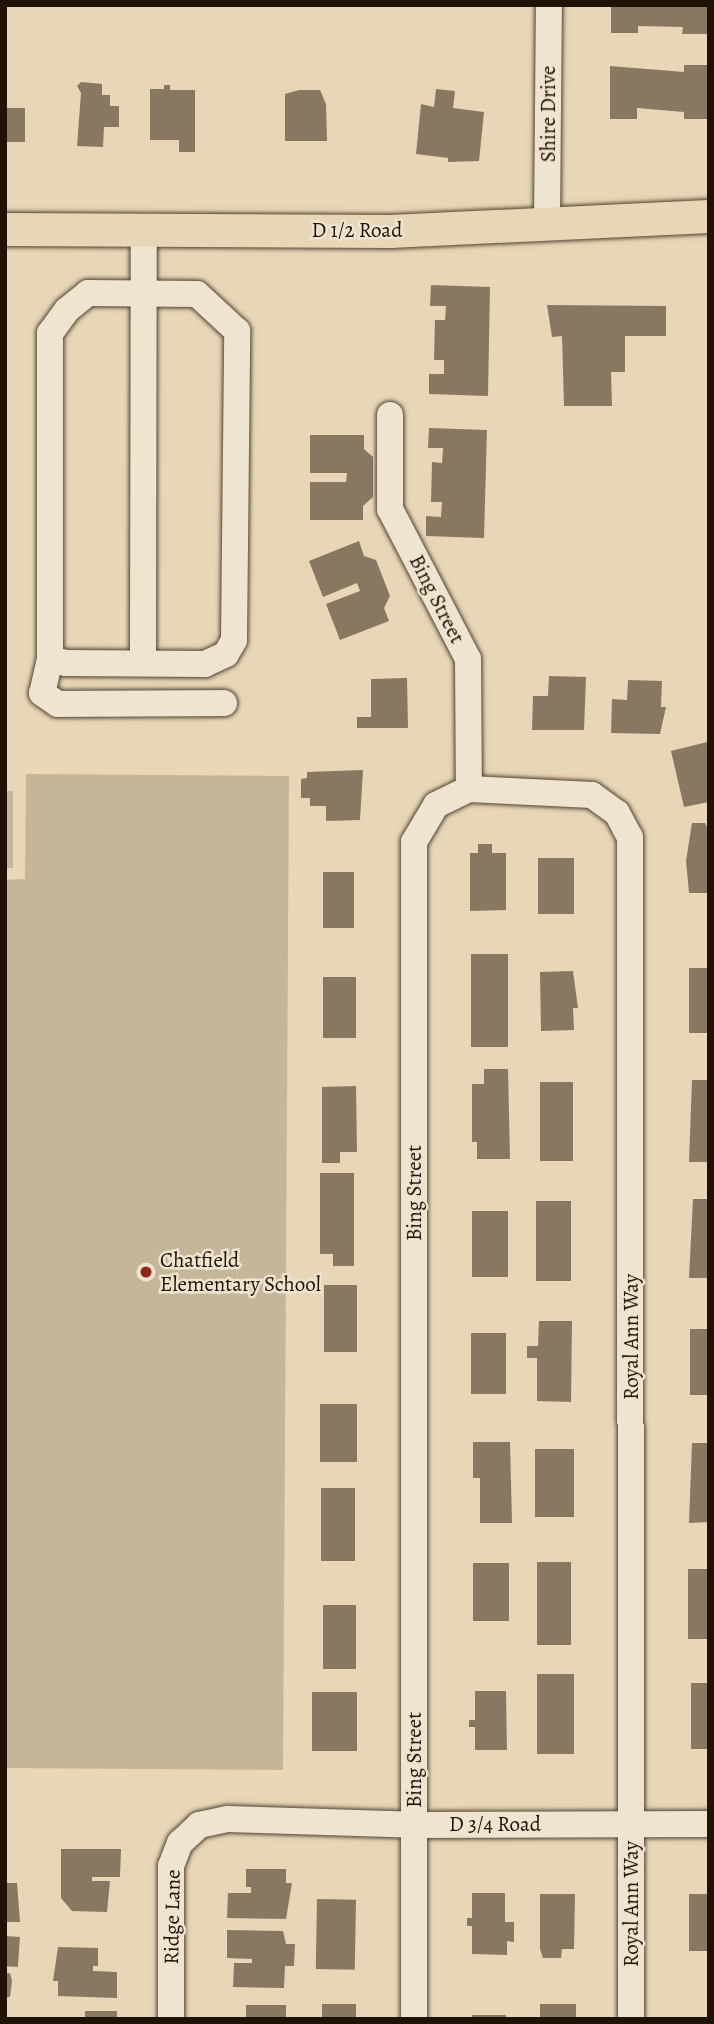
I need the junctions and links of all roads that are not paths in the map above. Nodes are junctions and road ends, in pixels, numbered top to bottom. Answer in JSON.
{"nodes":[{"id":1,"x":549,"y":5,"type":"edge"},
{"id":2,"x":709,"y":216,"type":"edge"},
{"id":3,"x":547,"y":223,"type":"junction"},
{"id":4,"x":5,"y":229,"type":"edge"},
{"id":5,"x":144,"y":230,"type":"junction"},
{"id":6,"x":144,"y":293,"type":"junction"},
{"id":7,"x":390,"y":415,"type":"dead end"},
{"id":8,"x":50,"y":659,"type":"junction"},
{"id":9,"x":143,"y":663,"type":"junction"},
{"id":10,"x":224,"y":703,"type":"dead end"},
{"id":11,"x":469,"y":789,"type":"junction"},
{"id":12,"x":631,"y":1824,"type":"junction"},
{"id":13,"x":709,"y":1824,"type":"edge"},
{"id":14,"x":199,"y":1825,"type":"joint"},
{"id":15,"x":414,"y":1825,"type":"junction"},
{"id":16,"x":171,"y":2019,"type":"edge"},
{"id":17,"x":414,"y":2019,"type":"edge"},
{"id":18,"x":631,"y":2019,"type":"edge"}],
"edges":[{"from":1,"to":3,"type":"street","name":"Shire Drive"},
{"from":2,"to":3,"type":"main road","name":"D 1/2 Road"},
{"from":3,"to":5,"type":"main road","name":"D 1/2 Road"},
{"from":4,"to":5,"type":"main road","name":"D 1/2 Road"},
{"from":5,"to":6,"type":"street"},
{"from":6,"to":8,"type":"street"},
{"from":6,"to":9,"type":"street"},
{"from":6,"to":9,"type":"street"},
{"from":7,"to":11,"type":"street","name":"Bing Street"},
{"from":8,"to":9,"type":"street"},
{"from":8,"to":10,"type":"street"},
{"from":11,"to":12,"type":"street","name":"Royal Ann Way"},
{"from":11,"to":15,"type":"street","name":"Bing Street"},
{"from":12,"to":13,"type":"street","name":"D 3/4 Road"},
{"from":12,"to":15,"type":"street","name":"D 3/4 Road"},
{"from":12,"to":18,"type":"street","name":"Royal Ann Way"},
{"from":14,"to":15,"type":"street","name":"D 3/4 Road"},
{"from":14,"to":16,"type":"street","name":"Ridge Lane"},
{"from":15,"to":17,"type":"street","name":"Bing Street"}]}
